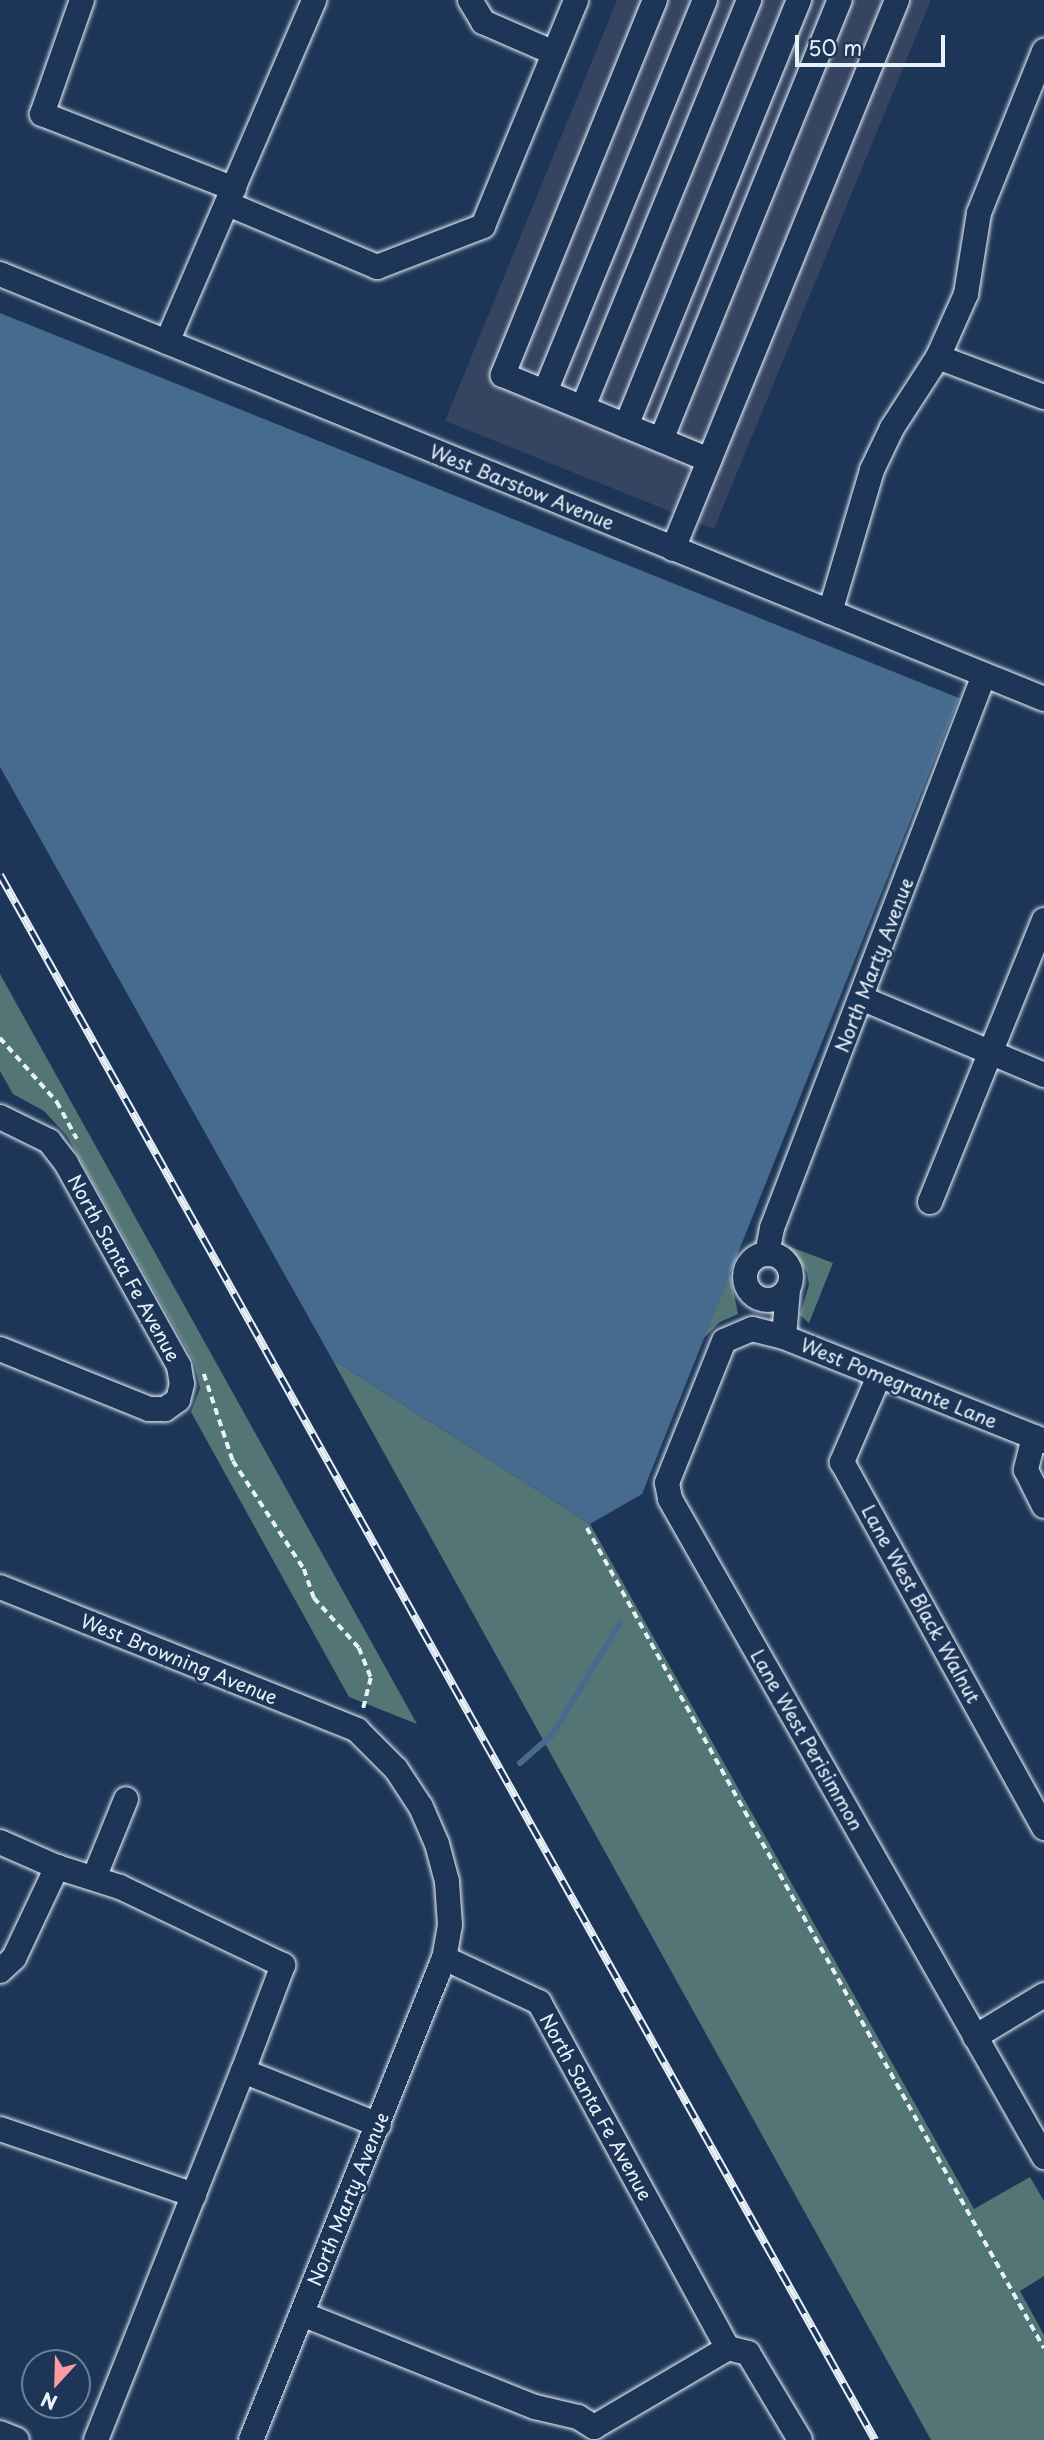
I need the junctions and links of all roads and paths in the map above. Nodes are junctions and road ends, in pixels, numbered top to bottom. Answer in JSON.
{"nodes":[{"id":1,"x":82,"y":0,"type":"edge"},
{"id":2,"x":470,"y":0,"type":"edge"},
{"id":3,"x":576,"y":0,"type":"edge"},
{"id":4,"x":655,"y":0,"type":"edge"},
{"id":5,"x":705,"y":0,"type":"edge"},
{"id":6,"x":749,"y":0,"type":"edge"},
{"id":7,"x":799,"y":0,"type":"edge"},
{"id":8,"x":840,"y":0,"type":"edge"},
{"id":9,"x":897,"y":0,"type":"edge"},
{"id":10,"x":308,"y":2,"type":"edge"},
{"id":11,"x":1044,"y":51,"type":"edge"},
{"id":12,"x":554,"y":53,"type":"junction"},
{"id":13,"x":1038,"y":81,"type":"edge"},
{"id":14,"x":231,"y":197,"type":"junction"},
{"id":15,"x":0,"y":274,"type":"edge"},
{"id":16,"x":167,"y":342,"type":"junction"},
{"id":17,"x":938,"y":357,"type":"junction"},
{"id":18,"x":545,"y":392,"type":"junction"},
{"id":19,"x":1044,"y":397,"type":"edge"},
{"id":20,"x":583,"y":407,"type":"junction"},
{"id":21,"x":626,"y":426,"type":"junction"},
{"id":22,"x":661,"y":440,"type":"junction"},
{"id":23,"x":709,"y":460,"type":"junction"},
{"id":24,"x":673,"y":549,"type":"junction"},
{"id":25,"x":830,"y":612,"type":"junction"},
{"id":26,"x":984,"y":676,"type":"junction"},
{"id":27,"x":1044,"y":699,"type":"edge"},
{"id":28,"x":1044,"y":920,"type":"edge"},
{"id":29,"x":861,"y":998,"type":"junction"},
{"id":30,"x":990,"y":1052,"type":"junction"},
{"id":31,"x":1044,"y":1075,"type":"edge"},
{"id":32,"x":0,"y":1117,"type":"edge"},
{"id":33,"x":930,"y":1202,"type":"dead end"},
{"id":34,"x":767,"y":1254,"type":"junction"},
{"id":35,"x":788,"y":1289,"type":"junction"},
{"id":36,"x":750,"y":1290,"type":"junction"},
{"id":37,"x":752,"y":1329,"type":"junction"},
{"id":38,"x":784,"y":1337,"type":"junction"},
{"id":39,"x":0,"y":1349,"type":"edge"},
{"id":40,"x":879,"y":1376,"type":"junction"},
{"id":41,"x":1039,"y":1439,"type":"edge"},
{"id":42,"x":1044,"y":1506,"type":"edge"},
{"id":43,"x":587,"y":1528,"type":"dead end"},
{"id":44,"x":0,"y":1587,"type":"edge"},
{"id":45,"x":126,"y":1799,"type":"dead end"},
{"id":46,"x":1044,"y":1828,"type":"edge"},
{"id":47,"x":0,"y":1842,"type":"edge"},
{"id":48,"x":57,"y":1867,"type":"junction"},
{"id":49,"x":94,"y":1878,"type":"junction"},
{"id":50,"x":444,"y":1958,"type":"junction"},
{"id":51,"x":0,"y":1971,"type":"edge"},
{"id":52,"x":1044,"y":1995,"type":"edge"},
{"id":53,"x":975,"y":2037,"type":"junction"},
{"id":54,"x":243,"y":2071,"type":"junction"},
{"id":55,"x":379,"y":2125,"type":"junction"},
{"id":56,"x":0,"y":2129,"type":"edge"},
{"id":57,"x":1044,"y":2157,"type":"edge"},
{"id":58,"x":194,"y":2195,"type":"junction"},
{"id":59,"x":302,"y":2314,"type":"junction"},
{"id":60,"x":728,"y":2348,"type":"junction"},
{"id":61,"x":1044,"y":2348,"type":"edge"},
{"id":62,"x":0,"y":2433,"type":"edge"},
{"id":63,"x":598,"y":2434,"type":"edge"},
{"id":64,"x":17,"y":2440,"type":"edge"},
{"id":65,"x":96,"y":2440,"type":"edge"},
{"id":66,"x":251,"y":2440,"type":"edge"},
{"id":67,"x":800,"y":2440,"type":"edge"}],
"edges":[{"from":1,"to":14,"type":"street"},
{"from":2,"to":12,"type":"street"},
{"from":3,"to":12,"type":"street"},
{"from":4,"to":18,"type":"street"},
{"from":5,"to":18,"type":"street"},
{"from":6,"to":20,"type":"street"},
{"from":7,"to":21,"type":"street"},
{"from":8,"to":22,"type":"street"},
{"from":9,"to":23,"type":"street"},
{"from":10,"to":14,"type":"street"},
{"from":11,"to":13,"type":"street"},
{"from":12,"to":14,"type":"street"},
{"from":13,"to":17,"type":"street"},
{"from":14,"to":16,"type":"street"},
{"from":15,"to":16,"type":"street","name":"West Barstow Avenue"},
{"from":16,"to":24,"type":"street","name":"West Barstow Avenue"},
{"from":17,"to":19,"type":"street"},
{"from":17,"to":25,"type":"street"},
{"from":18,"to":20,"type":"street"},
{"from":20,"to":21,"type":"street"},
{"from":21,"to":22,"type":"street"},
{"from":22,"to":23,"type":"street"},
{"from":23,"to":24,"type":"street"},
{"from":24,"to":25,"type":"street","name":"West Barstow Avenue"},
{"from":25,"to":26,"type":"street","name":"West Barstow Avenue"},
{"from":26,"to":27,"type":"street","name":"West Barstow Avenue"},
{"from":26,"to":29,"type":"street","name":"North Marty Avenue"},
{"from":28,"to":30,"type":"street"},
{"from":29,"to":30,"type":"street"},
{"from":29,"to":34,"type":"street","name":"North Marty Avenue"},
{"from":30,"to":31,"type":"street"},
{"from":30,"to":33,"type":"street"},
{"from":32,"to":39,"type":"street","name":"North Santa Fe Avenue"},
{"from":34,"to":35,"type":"street"},
{"from":34,"to":36,"type":"street","name":"North Marty Avenue"},
{"from":35,"to":36,"type":"street"},
{"from":35,"to":38,"type":"street"},
{"from":36,"to":37,"type":"street","name":"North Marty Avenue"},
{"from":37,"to":38,"type":"street","name":"West Pomegrante Lane"},
{"from":37,"to":53,"type":"street","name":"Lane West Perisimmon"},
{"from":38,"to":40,"type":"street","name":"West Pomegrante Lane"},
{"from":40,"to":41,"type":"street","name":"West Pomegrante Lane"},
{"from":40,"to":46,"type":"street","name":"Lane West Black Walnut"},
{"from":41,"to":42,"type":"street"},
{"from":43,"to":61,"type":"path"},
{"from":44,"to":50,"type":"street","name":"West Browning Avenue"},
{"from":45,"to":49,"type":"street"},
{"from":47,"to":48,"type":"street"},
{"from":48,"to":49,"type":"street"},
{"from":48,"to":51,"type":"street"},
{"from":49,"to":54,"type":"street"},
{"from":50,"to":55,"type":"street","name":"North Marty Avenue"},
{"from":50,"to":60,"type":"street","name":"North Santa Fe Avenue"},
{"from":52,"to":53,"type":"street"},
{"from":53,"to":57,"type":"street","name":"Lane West Perisimmon"},
{"from":54,"to":55,"type":"street"},
{"from":54,"to":58,"type":"street"},
{"from":55,"to":59,"type":"street","name":"North Marty Avenue"},
{"from":56,"to":58,"type":"street"},
{"from":58,"to":65,"type":"street"},
{"from":59,"to":63,"type":"street"},
{"from":59,"to":66,"type":"street","name":"North Marty Avenue"},
{"from":60,"to":63,"type":"street"},
{"from":60,"to":67,"type":"street","name":"North Santa Fe Avenue"},
{"from":62,"to":64,"type":"street"}]}
